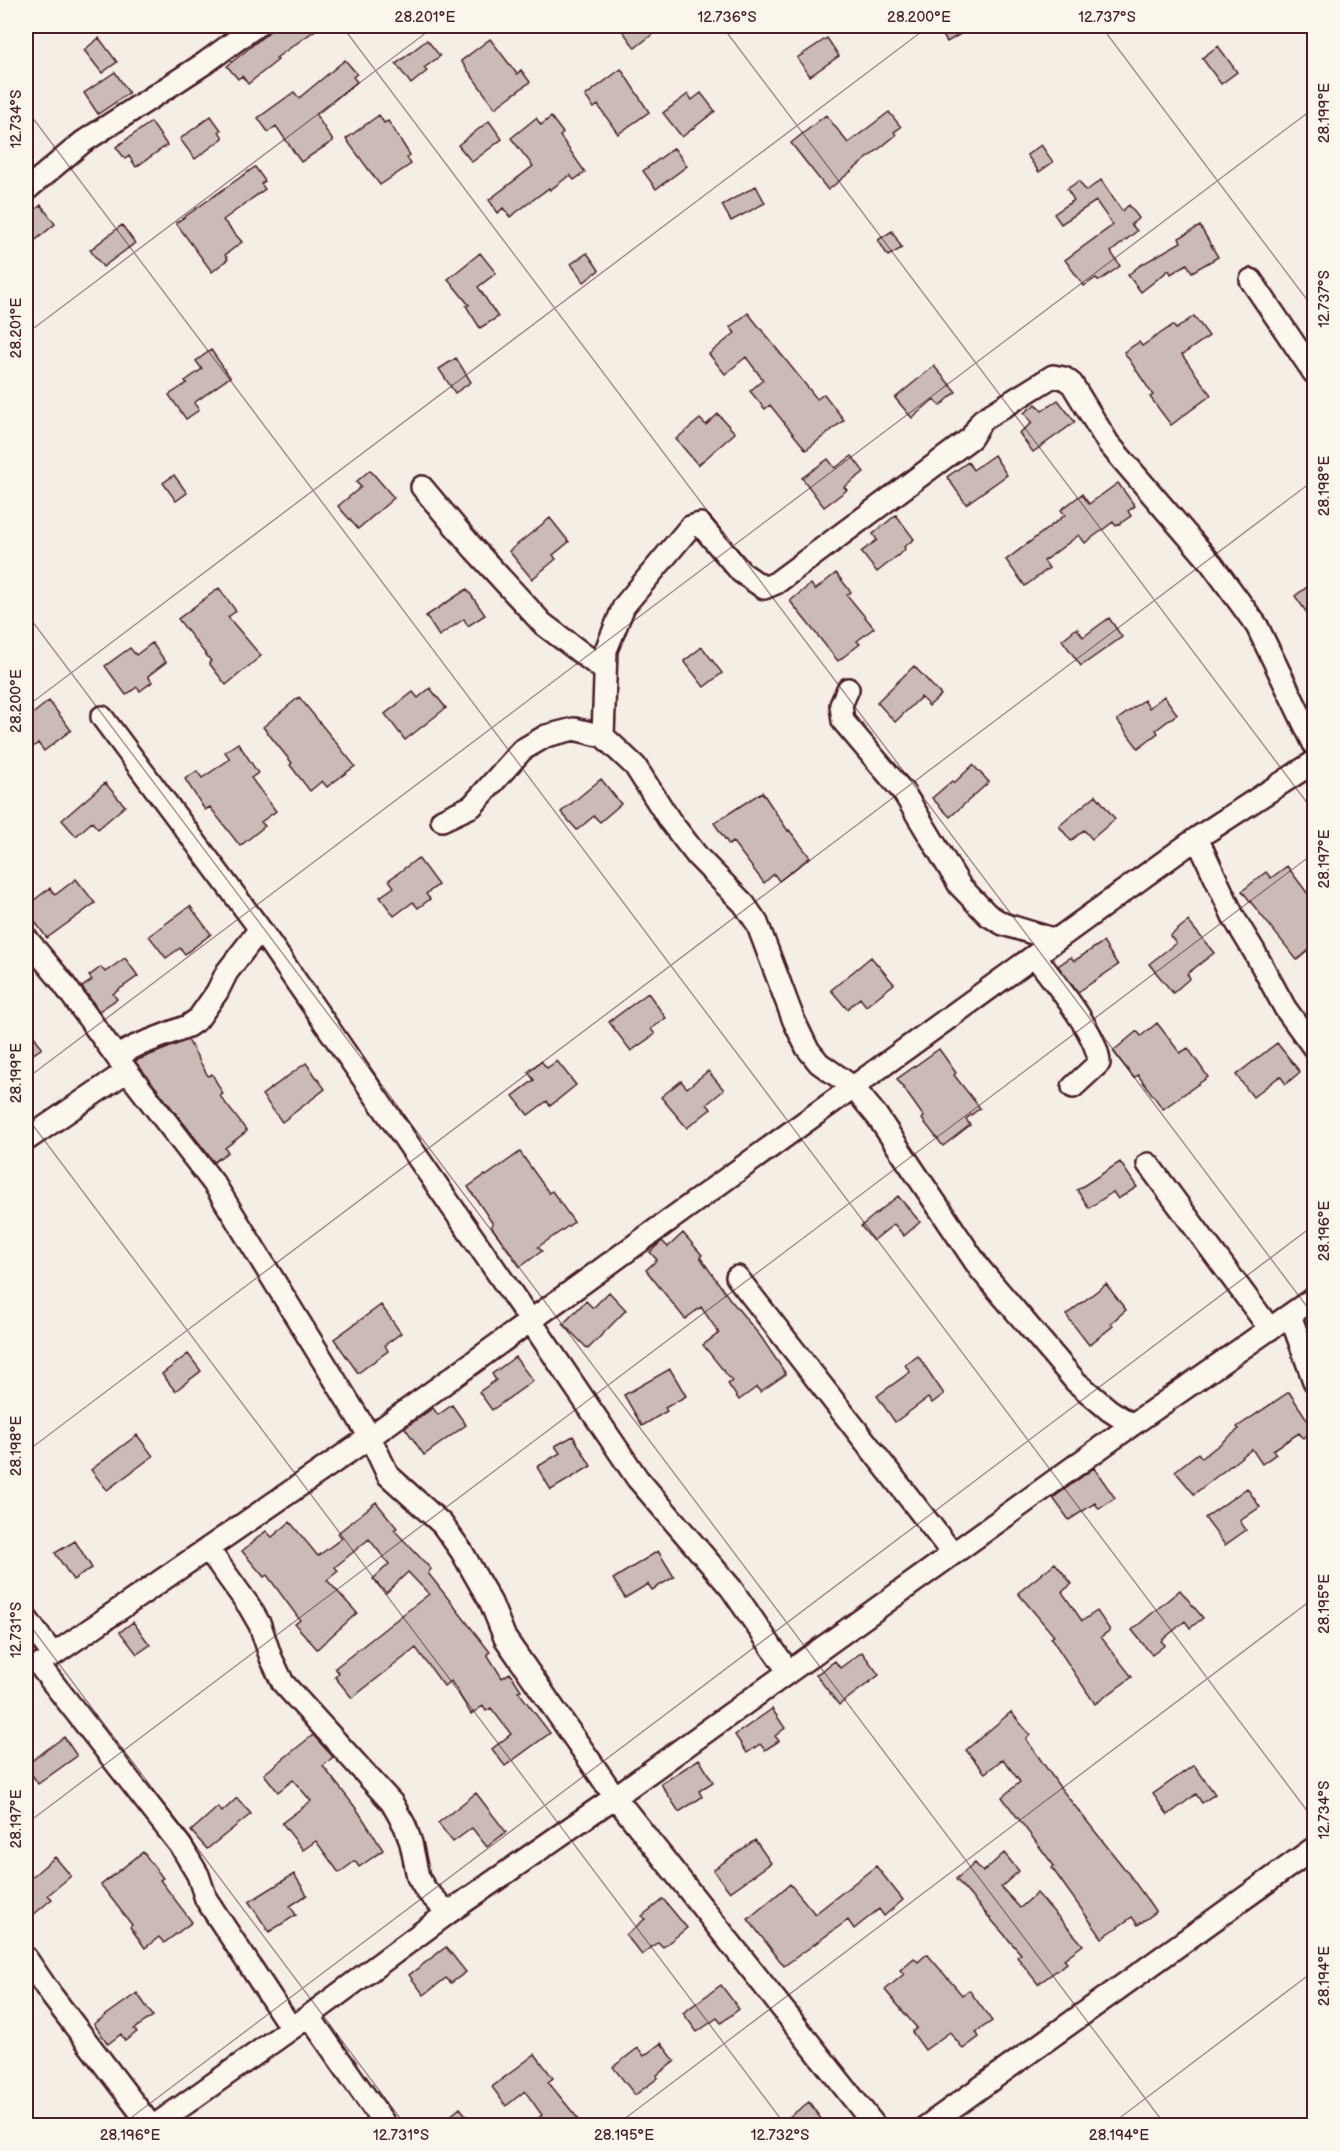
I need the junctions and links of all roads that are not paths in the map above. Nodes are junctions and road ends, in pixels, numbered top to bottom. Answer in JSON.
{"nodes":[{"id":1,"x":256,"y":26,"type":"edge"},
{"id":2,"x":26,"y":189,"type":"edge"},
{"id":3,"x":1251,"y":280,"type":"dead end"},
{"id":4,"x":1314,"y":373,"type":"edge"},
{"id":5,"x":423,"y":487,"type":"dead end"},
{"id":6,"x":604,"y":670,"type":"junction"},
{"id":7,"x":848,"y":689,"type":"dead end"},
{"id":8,"x":102,"y":717,"type":"dead end"},
{"id":9,"x":603,"y":736,"type":"junction"},
{"id":10,"x":1314,"y":744,"type":"edge"},
{"id":11,"x":1314,"y":762,"type":"edge"},
{"id":12,"x":442,"y":820,"type":"dead end"},
{"id":13,"x":1197,"y":838,"type":"junction"},
{"id":14,"x":260,"y":929,"type":"junction"},
{"id":15,"x":26,"y":938,"type":"edge"},
{"id":16,"x":1056,"y":940,"type":"junction"},
{"id":17,"x":1035,"y":956,"type":"junction"},
{"id":18,"x":1314,"y":1048,"type":"edge"},
{"id":19,"x":122,"y":1064,"type":"junction"},
{"id":20,"x":854,"y":1087,"type":"junction"},
{"id":21,"x":1073,"y":1087,"type":"dead end"},
{"id":22,"x":26,"y":1140,"type":"edge"},
{"id":23,"x":1148,"y":1164,"type":"dead end"},
{"id":24,"x":737,"y":1277,"type":"dead end"},
{"id":25,"x":1314,"y":1298,"type":"edge"},
{"id":26,"x":1290,"y":1314,"type":"junction"},
{"id":27,"x":530,"y":1320,"type":"junction"},
{"id":28,"x":1270,"y":1329,"type":"junction"},
{"id":29,"x":1314,"y":1381,"type":"edge"},
{"id":30,"x":1132,"y":1425,"type":"junction"},
{"id":31,"x":370,"y":1437,"type":"junction"},
{"id":32,"x":208,"y":1549,"type":"junction"},
{"id":33,"x":953,"y":1554,"type":"junction"},
{"id":34,"x":26,"y":1618,"type":"edge"},
{"id":35,"x":39,"y":1665,"type":"edge"},
{"id":36,"x":788,"y":1671,"type":"junction"},
{"id":37,"x":615,"y":1797,"type":"junction"},
{"id":38,"x":1314,"y":1848,"type":"edge"},
{"id":39,"x":448,"y":1913,"type":"junction"},
{"id":40,"x":26,"y":1958,"type":"edge"},
{"id":41,"x":309,"y":2016,"type":"junction"},
{"id":42,"x":291,"y":2028,"type":"junction"},
{"id":43,"x":152,"y":2126,"type":"edge"},
{"id":44,"x":386,"y":2126,"type":"edge"},
{"id":45,"x":875,"y":2126,"type":"edge"},
{"id":46,"x":927,"y":2126,"type":"edge"}],
"edges":[{"from":1,"to":2,"type":"street"},
{"from":3,"to":4,"type":"street"},
{"from":5,"to":6,"type":"street"},
{"from":6,"to":9,"type":"street"},
{"from":6,"to":10,"type":"street"},
{"from":7,"to":16,"type":"street"},
{"from":8,"to":14,"type":"street"},
{"from":9,"to":12,"type":"street"},
{"from":9,"to":20,"type":"street"},
{"from":11,"to":13,"type":"street"},
{"from":13,"to":16,"type":"street"},
{"from":13,"to":18,"type":"street"},
{"from":14,"to":19,"type":"street"},
{"from":14,"to":27,"type":"street"},
{"from":15,"to":19,"type":"street"},
{"from":16,"to":17,"type":"street"},
{"from":17,"to":20,"type":"street"},
{"from":17,"to":21,"type":"street"},
{"from":19,"to":22,"type":"street"},
{"from":19,"to":31,"type":"street"},
{"from":20,"to":27,"type":"street"},
{"from":20,"to":30,"type":"street"},
{"from":23,"to":28,"type":"street"},
{"from":24,"to":33,"type":"street"},
{"from":25,"to":26,"type":"street"},
{"from":26,"to":28,"type":"street"},
{"from":26,"to":29,"type":"street"},
{"from":27,"to":31,"type":"street"},
{"from":27,"to":36,"type":"street"},
{"from":28,"to":30,"type":"street"},
{"from":30,"to":33,"type":"street"},
{"from":31,"to":32,"type":"street"},
{"from":31,"to":37,"type":"street"},
{"from":32,"to":35,"type":"street"},
{"from":32,"to":39,"type":"street"},
{"from":33,"to":36,"type":"street"},
{"from":34,"to":35,"type":"street"},
{"from":35,"to":42,"type":"street"},
{"from":36,"to":37,"type":"street"},
{"from":37,"to":39,"type":"street"},
{"from":37,"to":45,"type":"street"},
{"from":38,"to":46,"type":"street"},
{"from":39,"to":41,"type":"street"},
{"from":40,"to":43,"type":"street"},
{"from":41,"to":42,"type":"street"},
{"from":41,"to":44,"type":"street"},
{"from":42,"to":43,"type":"street"}]}
